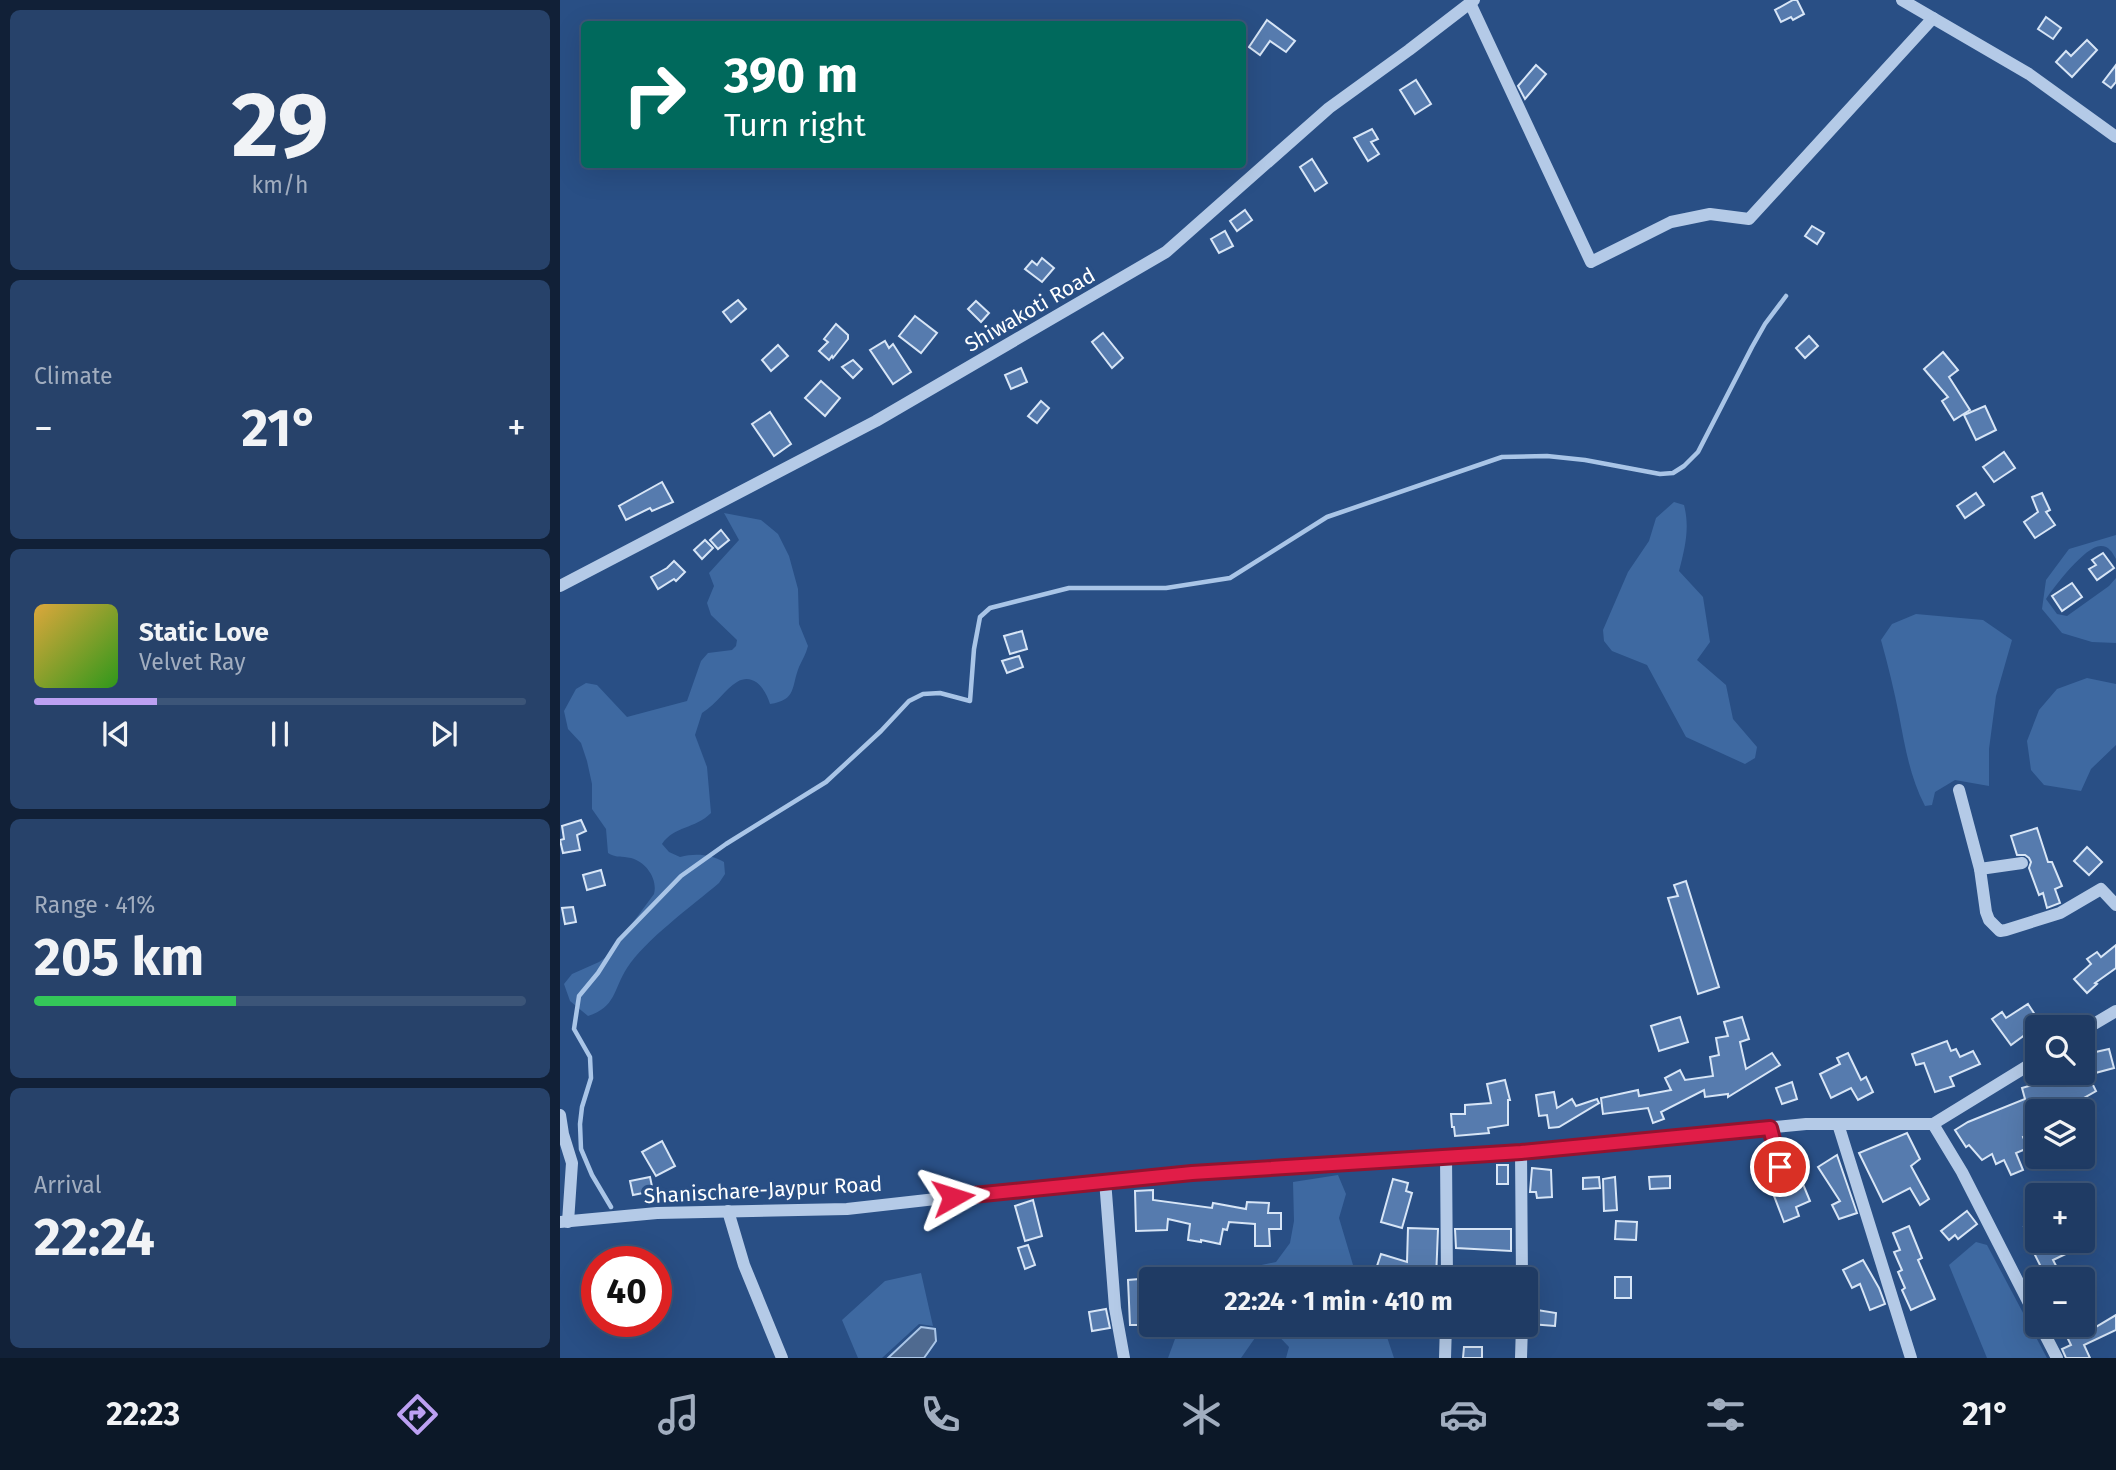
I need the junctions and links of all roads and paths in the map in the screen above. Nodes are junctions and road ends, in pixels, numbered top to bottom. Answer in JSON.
{"nodes":[{"id":1,"x":1902,"y":0,"type":"edge"},
{"id":2,"x":1472,"y":2,"type":"edge"},
{"id":3,"x":1933,"y":18,"type":"junction"},
{"id":4,"x":2116,"y":137,"type":"edge"},
{"id":5,"x":560,"y":586,"type":"edge"},
{"id":6,"x":1959,"y":790,"type":"dead end"},
{"id":7,"x":2022,"y":863,"type":"dead end"},
{"id":8,"x":1980,"y":869,"type":"junction"},
{"id":9,"x":2116,"y":905,"type":"edge"},
{"id":10,"x":2116,"y":1010,"type":"edge"},
{"id":11,"x":2095,"y":1023,"type":"edge"},
{"id":12,"x":2025,"y":1067,"type":"edge"},
{"id":13,"x":560,"y":1115,"type":"edge"},
{"id":14,"x":1838,"y":1124,"type":"junction"},
{"id":15,"x":1933,"y":1124,"type":"junction"},
{"id":16,"x":1770,"y":1128,"type":"junction"},
{"id":17,"x":1521,"y":1152,"type":"junction"},
{"id":18,"x":1446,"y":1155,"type":"junction"},
{"id":19,"x":1780,"y":1167,"type":"dead end"},
{"id":20,"x":1105,"y":1180,"type":"junction"},
{"id":21,"x":729,"y":1211,"type":"junction"},
{"id":22,"x":564,"y":1222,"type":"edge"},
{"id":23,"x":1447,"y":1267,"type":"edge"},
{"id":24,"x":1521,"y":1267,"type":"edge"},
{"id":25,"x":2025,"y":1295,"type":"edge"},
{"id":26,"x":1446,"y":1337,"type":"edge"},
{"id":27,"x":1522,"y":1337,"type":"edge"},
{"id":28,"x":2046,"y":1337,"type":"edge"},
{"id":29,"x":782,"y":1358,"type":"edge"},
{"id":30,"x":1124,"y":1358,"type":"edge"},
{"id":31,"x":1445,"y":1358,"type":"edge"},
{"id":32,"x":1521,"y":1358,"type":"edge"},
{"id":33,"x":1911,"y":1358,"type":"edge"},
{"id":34,"x":2057,"y":1358,"type":"edge"}],
"edges":[{"from":1,"to":3,"type":"street"},
{"from":2,"to":3,"type":"street"},
{"from":2,"to":5,"type":"street","name":"Shiwakoti Road"},
{"from":3,"to":4,"type":"street"},
{"from":6,"to":8,"type":"street"},
{"from":7,"to":8,"type":"street"},
{"from":8,"to":9,"type":"street"},
{"from":10,"to":11,"type":"street"},
{"from":12,"to":15,"type":"street"},
{"from":13,"to":22,"type":"street"},
{"from":14,"to":15,"type":"street","name":"Shanischare-Jaypur Road"},
{"from":14,"to":16,"type":"street","name":"Shanischare-Jaypur Road"},
{"from":14,"to":33,"type":"street"},
{"from":15,"to":25,"type":"street"},
{"from":16,"to":17,"type":"street","name":"Shanischare-Jaypur Road"},
{"from":16,"to":19,"type":"street"},
{"from":17,"to":18,"type":"street","name":"Shanischare-Jaypur Road"},
{"from":17,"to":24,"type":"street"},
{"from":18,"to":20,"type":"street","name":"Shanischare-Jaypur Road"},
{"from":18,"to":23,"type":"street"},
{"from":20,"to":21,"type":"street","name":"Shanischare-Jaypur Road"},
{"from":20,"to":30,"type":"street"},
{"from":21,"to":22,"type":"street","name":"Shanischare-Jaypur Road"},
{"from":21,"to":29,"type":"street"},
{"from":26,"to":31,"type":"street"},
{"from":27,"to":32,"type":"street"},
{"from":28,"to":34,"type":"street"}]}
